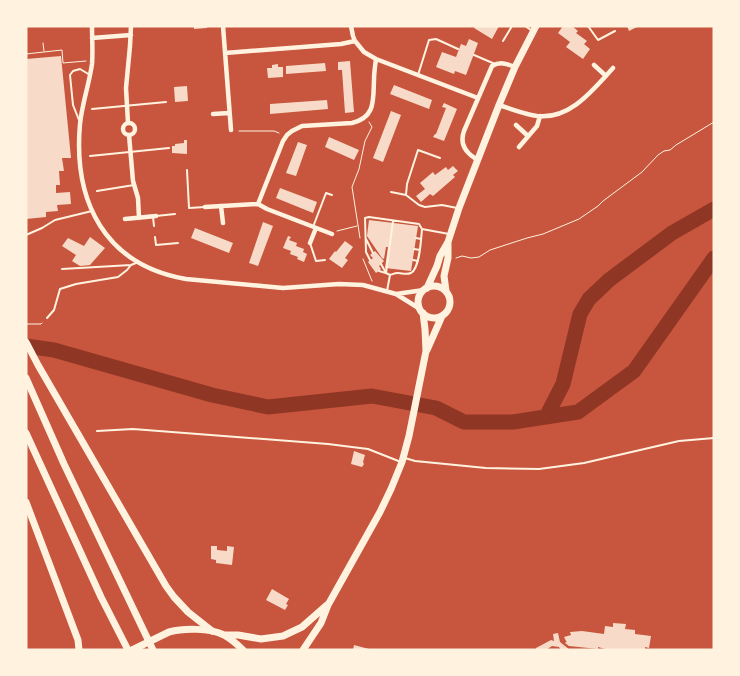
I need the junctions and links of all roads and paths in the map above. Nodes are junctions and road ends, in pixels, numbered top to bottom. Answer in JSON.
{"nodes":[{"id":1,"x":92,"y":26,"type":"edge"},
{"id":2,"x":130,"y":26,"type":"edge"},
{"id":3,"x":223,"y":26,"type":"edge"},
{"id":4,"x":352,"y":26,"type":"edge"},
{"id":5,"x":512,"y":26,"type":"edge"},
{"id":6,"x":524,"y":26,"type":"edge"},
{"id":7,"x":588,"y":26,"type":"edge"},
{"id":8,"x":535,"y":29,"type":"edge"},
{"id":9,"x":615,"y":31,"type":"dead end"},
{"id":10,"x":131,"y":35,"type":"junction"},
{"id":11,"x":92,"y":38,"type":"junction"},
{"id":12,"x":503,"y":41,"type":"dead end"},
{"id":13,"x":355,"y":42,"type":"junction"},
{"id":14,"x":43,"y":43,"type":"dead end"},
{"id":15,"x":458,"y":49,"type":"dead end"},
{"id":16,"x":44,"y":52,"type":"junction"},
{"id":17,"x":26,"y":54,"type":"edge"},
{"id":18,"x":225,"y":54,"type":"junction"},
{"id":19,"x":474,"y":55,"type":"dead end"},
{"id":20,"x":376,"y":60,"type":"junction"},
{"id":21,"x":86,"y":61,"type":"dead end"},
{"id":22,"x":495,"y":64,"type":"junction"},
{"id":23,"x":594,"y":66,"type":"dead end"},
{"id":24,"x":515,"y":67,"type":"junction"},
{"id":25,"x":613,"y":68,"type":"dead end"},
{"id":26,"x":90,"y":75,"type":"junction"},
{"id":27,"x":418,"y":75,"type":"junction"},
{"id":28,"x":606,"y":76,"type":"junction"},
{"id":29,"x":478,"y":98,"type":"junction"},
{"id":30,"x":166,"y":102,"type":"dead end"},
{"id":31,"x":126,"y":104,"type":"junction"},
{"id":32,"x":499,"y":105,"type":"junction"},
{"id":33,"x":92,"y":108,"type":"dead end"},
{"id":34,"x":230,"y":113,"type":"junction"},
{"id":35,"x":213,"y":114,"type":"dead end"},
{"id":36,"x":366,"y":116,"type":"junction"},
{"id":37,"x":540,"y":116,"type":"junction"},
{"id":38,"x":81,"y":122,"type":"junction"},
{"id":39,"x":128,"y":122,"type":"junction"},
{"id":40,"x":714,"y":122,"type":"edge"},
{"id":41,"x":516,"y":125,"type":"dead end"},
{"id":42,"x":231,"y":130,"type":"joint"},
{"id":43,"x":129,"y":135,"type":"junction"},
{"id":44,"x":287,"y":135,"type":"junction"},
{"id":45,"x":528,"y":136,"type":"junction"},
{"id":46,"x":519,"y":147,"type":"dead end"},
{"id":47,"x":169,"y":148,"type":"dead end"},
{"id":48,"x":131,"y":152,"type":"junction"},
{"id":49,"x":90,"y":156,"type":"dead end"},
{"id":50,"x":440,"y":158,"type":"dead end"},
{"id":51,"x":478,"y":160,"type":"junction"},
{"id":52,"x":187,"y":170,"type":"dead end"},
{"id":53,"x":134,"y":185,"type":"junction"},
{"id":54,"x":97,"y":191,"type":"dead end"},
{"id":55,"x":391,"y":192,"type":"dead end"},
{"id":56,"x":332,"y":195,"type":"dead end"},
{"id":57,"x":406,"y":195,"type":"junction"},
{"id":58,"x":258,"y":204,"type":"junction"},
{"id":59,"x":222,"y":206,"type":"junction"},
{"id":60,"x":205,"y":207,"type":"joint"},
{"id":61,"x":459,"y":208,"type":"junction"},
{"id":62,"x":92,"y":211,"type":"junction"},
{"id":63,"x":174,"y":214,"type":"dead end"},
{"id":64,"x":155,"y":217,"type":"junction"},
{"id":65,"x":139,"y":218,"type":"junction"},
{"id":66,"x":124,"y":220,"type":"dead end"},
{"id":67,"x":393,"y":220,"type":"junction"},
{"id":68,"x":222,"y":223,"type":"dead end"},
{"id":69,"x":154,"y":226,"type":"dead end"},
{"id":70,"x":357,"y":226,"type":"junction"},
{"id":71,"x":314,"y":227,"type":"junction"},
{"id":72,"x":422,"y":230,"type":"junction"},
{"id":73,"x":332,"y":234,"type":"joint"},
{"id":74,"x":451,"y":234,"type":"junction"},
{"id":75,"x":26,"y":235,"type":"edge"},
{"id":76,"x":155,"y":237,"type":"dead end"},
{"id":77,"x":365,"y":237,"type":"junction"},
{"id":78,"x":416,"y":238,"type":"dead end"},
{"id":79,"x":421,"y":239,"type":"junction"},
{"id":80,"x":360,"y":241,"type":"dead end"},
{"id":81,"x":448,"y":242,"type":"junction"},
{"id":82,"x":178,"y":243,"type":"dead end"},
{"id":83,"x":310,"y":244,"type":"joint"},
{"id":84,"x":414,"y":249,"type":"dead end"},
{"id":85,"x":420,"y":250,"type":"junction"},
{"id":86,"x":373,"y":253,"type":"dead end"},
{"id":87,"x":361,"y":254,"type":"dead end"},
{"id":88,"x":453,"y":258,"type":"dead end"},
{"id":89,"x":325,"y":260,"type":"dead end"},
{"id":90,"x":370,"y":260,"type":"dead end"},
{"id":91,"x":413,"y":260,"type":"dead end"},
{"id":92,"x":418,"y":261,"type":"junction"},
{"id":93,"x":138,"y":262,"type":"junction"},
{"id":94,"x":381,"y":264,"type":"dead end"},
{"id":95,"x":131,"y":266,"type":"junction"},
{"id":96,"x":62,"y":269,"type":"dead end"},
{"id":97,"x":379,"y":271,"type":"dead end"},
{"id":98,"x":386,"y":273,"type":"junction"},
{"id":99,"x":390,"y":274,"type":"junction"},
{"id":100,"x":371,"y":287,"type":"junction"},
{"id":101,"x":425,"y":289,"type":"junction"},
{"id":102,"x":387,"y":291,"type":"junction"},
{"id":103,"x":446,"y":291,"type":"junction"},
{"id":104,"x":396,"y":294,"type":"junction"},
{"id":105,"x":422,"y":311,"type":"junction"},
{"id":106,"x":442,"y":316,"type":"junction"},
{"id":107,"x":47,"y":318,"type":"joint"},
{"id":108,"x":26,"y":324,"type":"edge"},
{"id":109,"x":26,"y":342,"type":"edge"},
{"id":110,"x":426,"y":351,"type":"junction"},
{"id":111,"x":27,"y":380,"type":"edge"},
{"id":112,"x":97,"y":431,"type":"dead end"},
{"id":113,"x":26,"y":433,"type":"edge"},
{"id":114,"x":714,"y":438,"type":"edge"},
{"id":115,"x":403,"y":460,"type":"junction"},
{"id":116,"x":26,"y":502,"type":"edge"},
{"id":117,"x":328,"y":605,"type":"junction"},
{"id":118,"x":212,"y":631,"type":"junction"},
{"id":119,"x":224,"y":635,"type":"junction"},
{"id":120,"x":79,"y":650,"type":"edge"},
{"id":121,"x":130,"y":650,"type":"edge"},
{"id":122,"x":153,"y":650,"type":"edge"},
{"id":123,"x":243,"y":650,"type":"edge"},
{"id":124,"x":303,"y":650,"type":"edge"}],
"edges":[{"from":1,"to":11,"type":"street"},
{"from":2,"to":10,"type":"street"},
{"from":3,"to":18,"type":"street"},
{"from":4,"to":13,"type":"street"},
{"from":5,"to":12,"type":"lane"},
{"from":6,"to":8,"type":"lane"},
{"from":7,"to":9,"type":"lane"},
{"from":8,"to":24,"type":"main road"},
{"from":10,"to":11,"type":"street"},
{"from":10,"to":31,"type":"street"},
{"from":11,"to":26,"type":"street"},
{"from":13,"to":18,"type":"street"},
{"from":13,"to":20,"type":"street"},
{"from":14,"to":16,"type":"path"},
{"from":15,"to":27,"type":"lane"},
{"from":16,"to":17,"type":"path"},
{"from":16,"to":21,"type":"path"},
{"from":18,"to":34,"type":"street"},
{"from":19,"to":22,"type":"lane"},
{"from":20,"to":27,"type":"street"},
{"from":20,"to":36,"type":"street"},
{"from":22,"to":24,"type":"street"},
{"from":22,"to":29,"type":"street"},
{"from":23,"to":28,"type":"street"},
{"from":24,"to":32,"type":"main road"},
{"from":25,"to":28,"type":"street"},
{"from":26,"to":38,"type":"street"},
{"from":26,"to":38,"type":"lane"},
{"from":27,"to":29,"type":"street"},
{"from":28,"to":37,"type":"street"},
{"from":29,"to":51,"type":"street"},
{"from":30,"to":31,"type":"lane"},
{"from":31,"to":33,"type":"lane"},
{"from":31,"to":39,"type":"street"},
{"from":32,"to":37,"type":"street"},
{"from":32,"to":51,"type":"main road"},
{"from":34,"to":35,"type":"street"},
{"from":34,"to":42,"type":"street"},
{"from":36,"to":44,"type":"street"},
{"from":36,"to":70,"type":"path"},
{"from":37,"to":45,"type":"street"},
{"from":38,"to":62,"type":"street"},
{"from":39,"to":43,"type":"street"},
{"from":39,"to":43,"type":"street"},
{"from":40,"to":88,"type":"path"},
{"from":41,"to":45,"type":"street"},
{"from":42,"to":44,"type":"path"},
{"from":43,"to":48,"type":"street"},
{"from":44,"to":58,"type":"street"},
{"from":45,"to":46,"type":"street"},
{"from":47,"to":48,"type":"lane"},
{"from":48,"to":49,"type":"lane"},
{"from":48,"to":53,"type":"street"},
{"from":50,"to":57,"type":"lane"},
{"from":51,"to":61,"type":"main road"},
{"from":52,"to":60,"type":"lane"},
{"from":53,"to":54,"type":"lane"},
{"from":53,"to":65,"type":"street"},
{"from":55,"to":57,"type":"lane"},
{"from":56,"to":71,"type":"lane"},
{"from":57,"to":61,"type":"lane"},
{"from":58,"to":59,"type":"street"},
{"from":58,"to":71,"type":"street"},
{"from":59,"to":60,"type":"street"},
{"from":59,"to":68,"type":"street"},
{"from":61,"to":74,"type":"main road"},
{"from":62,"to":75,"type":"lane"},
{"from":62,"to":93,"type":"street"},
{"from":63,"to":64,"type":"lane"},
{"from":64,"to":65,"type":"street"},
{"from":64,"to":69,"type":"lane"},
{"from":65,"to":66,"type":"street"},
{"from":67,"to":72,"type":"lane"},
{"from":67,"to":77,"type":"lane"},
{"from":67,"to":98,"type":"lane"},
{"from":70,"to":73,"type":"path"},
{"from":70,"to":80,"type":"path"},
{"from":71,"to":73,"type":"street"},
{"from":71,"to":83,"type":"street"},
{"from":72,"to":74,"type":"lane"},
{"from":72,"to":79,"type":"lane"},
{"from":74,"to":81,"type":"main road"},
{"from":76,"to":82,"type":"lane"},
{"from":77,"to":86,"type":"lane"},
{"from":77,"to":90,"type":"lane"},
{"from":78,"to":79,"type":"lane"},
{"from":79,"to":85,"type":"lane"},
{"from":81,"to":101,"type":"main road"},
{"from":81,"to":103,"type":"main road"},
{"from":83,"to":89,"type":"lane"},
{"from":84,"to":85,"type":"lane"},
{"from":85,"to":92,"type":"lane"},
{"from":87,"to":100,"type":"path"},
{"from":91,"to":92,"type":"lane"},
{"from":92,"to":99,"type":"lane"},
{"from":93,"to":95,"type":"lane"},
{"from":93,"to":100,"type":"street"},
{"from":94,"to":98,"type":"lane"},
{"from":95,"to":96,"type":"lane"},
{"from":95,"to":107,"type":"lane"},
{"from":97,"to":98,"type":"lane"},
{"from":98,"to":99,"type":"lane"},
{"from":99,"to":102,"type":"lane"},
{"from":100,"to":102,"type":"street"},
{"from":101,"to":103,"type":"main road"},
{"from":101,"to":104,"type":"street"},
{"from":101,"to":105,"type":"main road"},
{"from":102,"to":104,"type":"street"},
{"from":103,"to":106,"type":"main road"},
{"from":104,"to":105,"type":"street"},
{"from":105,"to":106,"type":"main road"},
{"from":105,"to":110,"type":"main road"},
{"from":106,"to":110,"type":"main road"},
{"from":107,"to":108,"type":"path"},
{"from":109,"to":118,"type":"main road"},
{"from":110,"to":115,"type":"main road"},
{"from":111,"to":122,"type":"main road"},
{"from":112,"to":115,"type":"lane"},
{"from":113,"to":121,"type":"main road"},
{"from":114,"to":115,"type":"lane"},
{"from":115,"to":117,"type":"main road"},
{"from":116,"to":120,"type":"main road"},
{"from":117,"to":119,"type":"main road"},
{"from":117,"to":124,"type":"main road"},
{"from":118,"to":119,"type":"main road"},
{"from":118,"to":121,"type":"main road"},
{"from":119,"to":123,"type":"main road"}]}
